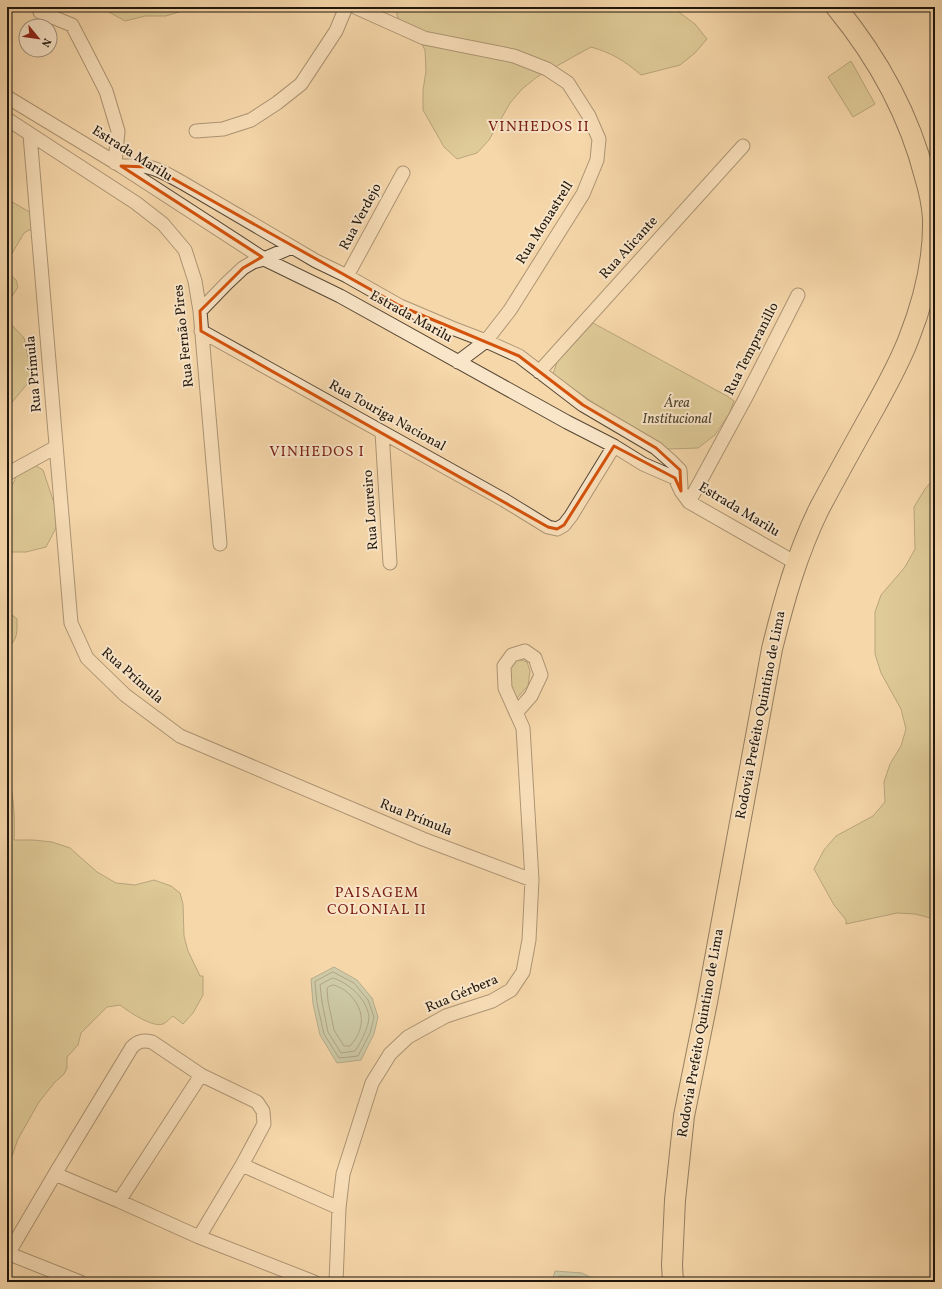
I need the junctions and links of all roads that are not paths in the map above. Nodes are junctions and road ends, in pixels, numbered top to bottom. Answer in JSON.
{"nodes":[{"id":1,"x":346,"y":7,"type":"edge"},
{"id":2,"x":355,"y":7,"type":"edge"},
{"id":3,"x":836,"y":7,"type":"edge"},
{"id":4,"x":40,"y":12,"type":"dead end"},
{"id":5,"x":7,"y":97,"type":"edge"},
{"id":6,"x":7,"y":119,"type":"edge"},
{"id":7,"x":196,"y":132,"type":"dead end"},
{"id":8,"x":30,"y":135,"type":"junction"},
{"id":9,"x":743,"y":146,"type":"dead end"},
{"id":10,"x":118,"y":164,"type":"junction"},
{"id":11,"x":403,"y":173,"type":"dead end"},
{"id":12,"x":292,"y":247,"type":"junction"},
{"id":13,"x":264,"y":259,"type":"junction"},
{"id":14,"x":347,"y":276,"type":"junction"},
{"id":15,"x":798,"y":295,"type":"dead end"},
{"id":16,"x":200,"y":311,"type":"junction"},
{"id":17,"x":201,"y":331,"type":"junction"},
{"id":18,"x":486,"y":341,"type":"junction"},
{"id":19,"x":458,"y":362,"type":"junction"},
{"id":20,"x":539,"y":372,"type":"junction"},
{"id":21,"x":382,"y":432,"type":"junction"},
{"id":22,"x":614,"y":446,"type":"junction"},
{"id":23,"x":56,"y":447,"type":"junction"},
{"id":24,"x":7,"y":474,"type":"edge"},
{"id":25,"x":681,"y":491,"type":"junction"},
{"id":26,"x":689,"y":502,"type":"junction"},
{"id":27,"x":220,"y":544,"type":"dead end"},
{"id":28,"x":390,"y":563,"type":"dead end"},
{"id":29,"x":796,"y":563,"type":"junction"},
{"id":30,"x":516,"y":713,"type":"dead end"},
{"id":31,"x":532,"y":880,"type":"junction"},
{"id":32,"x":201,"y":1075,"type":"junction"},
{"id":33,"x":242,"y":1165,"type":"junction"},
{"id":34,"x":55,"y":1174,"type":"junction"},
{"id":35,"x":119,"y":1201,"type":"junction"},
{"id":36,"x":339,"y":1208,"type":"junction"},
{"id":37,"x":199,"y":1237,"type":"junction"},
{"id":38,"x":8,"y":1253,"type":"edge"},
{"id":39,"x":80,"y":1282,"type":"edge"},
{"id":40,"x":314,"y":1282,"type":"edge"},
{"id":41,"x":336,"y":1282,"type":"edge"},
{"id":42,"x":673,"y":1282,"type":"edge"}],
"edges":[{"from":1,"to":7,"type":"street"},
{"from":2,"to":18,"type":"street","name":"Rua Monastrell"},
{"from":3,"to":29,"type":"main road","name":"Rodovia Prefeito Quintino de Lima"},
{"from":4,"to":10,"type":"street"},
{"from":5,"to":10,"type":"street","name":"Estrada Marilu"},
{"from":6,"to":8,"type":"street","name":"Rua Fernão Pires"},
{"from":8,"to":16,"type":"street","name":"Rua Fernão Pires"},
{"from":8,"to":23,"type":"street","name":"Rua Prímula"},
{"from":9,"to":20,"type":"street","name":"Rua Alicante"},
{"from":10,"to":12,"type":"street"},
{"from":10,"to":13,"type":"street","name":"Estrada Marilu"},
{"from":11,"to":14,"type":"street","name":"Rua Verdejo"},
{"from":12,"to":13,"type":"street"},
{"from":12,"to":14,"type":"street"},
{"from":13,"to":16,"type":"street"},
{"from":13,"to":19,"type":"street","name":"Estrada Marilu"},
{"from":14,"to":18,"type":"street"},
{"from":15,"to":26,"type":"street","name":"Rua Tempranillo"},
{"from":16,"to":17,"type":"street","name":"Rua Fernão Pires"},
{"from":17,"to":21,"type":"street","name":"Rua Touriga Nacional"},
{"from":17,"to":27,"type":"street","name":"Rua Fernão Pires"},
{"from":18,"to":19,"type":"street","name":"Rua Monastrell"},
{"from":18,"to":20,"type":"street"},
{"from":19,"to":22,"type":"street","name":"Estrada Marilu"},
{"from":20,"to":25,"type":"street"},
{"from":21,"to":22,"type":"street","name":"Rua Touriga Nacional"},
{"from":21,"to":28,"type":"street","name":"Rua Loureiro"},
{"from":22,"to":25,"type":"street","name":"Estrada Marilu"},
{"from":23,"to":24,"type":"street"},
{"from":23,"to":31,"type":"street","name":"Rua Prímula"},
{"from":25,"to":26,"type":"street","name":"Estrada Marilu"},
{"from":26,"to":29,"type":"street","name":"Estrada Marilu"},
{"from":29,"to":42,"type":"main road","name":"Rodovia Prefeito Quintino de Lima"},
{"from":30,"to":31,"type":"street","name":"Rua Gérbera"},
{"from":31,"to":36,"type":"street","name":"Rua Gérbera"},
{"from":32,"to":33,"type":"street"},
{"from":32,"to":34,"type":"street"},
{"from":32,"to":35,"type":"street"},
{"from":33,"to":36,"type":"street"},
{"from":33,"to":37,"type":"street"},
{"from":34,"to":35,"type":"street"},
{"from":34,"to":38,"type":"street"},
{"from":35,"to":37,"type":"street"},
{"from":36,"to":41,"type":"street","name":"Rua Gérbera"},
{"from":37,"to":40,"type":"street"},
{"from":38,"to":39,"type":"street"}]}
